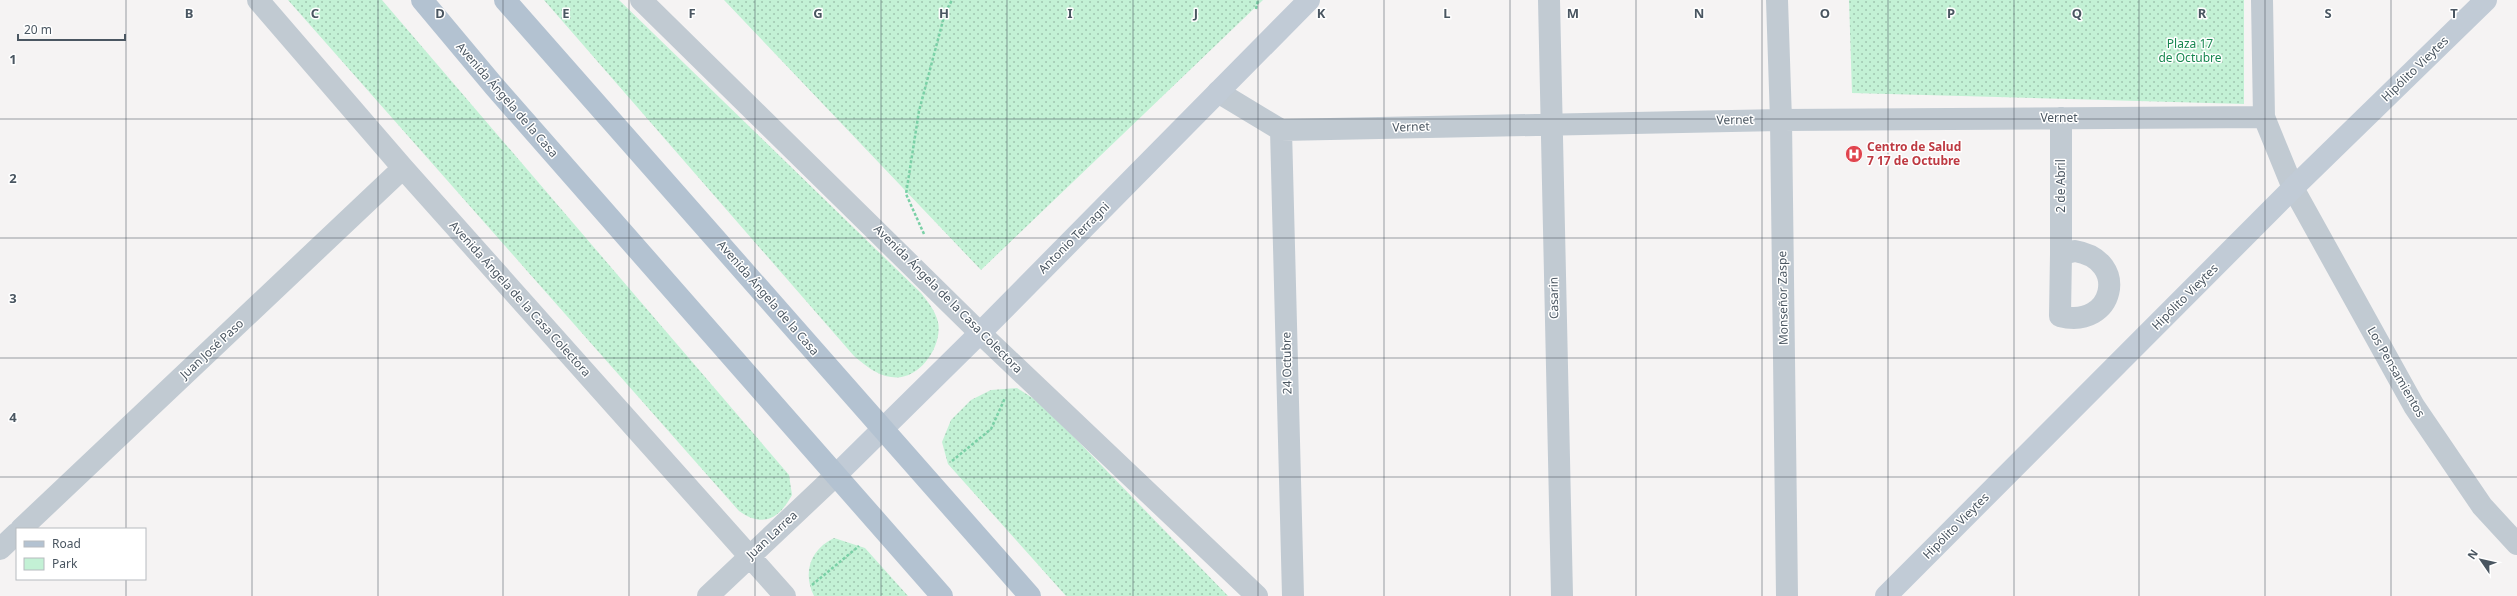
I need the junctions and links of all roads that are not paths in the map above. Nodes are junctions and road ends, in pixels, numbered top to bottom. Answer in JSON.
{"nodes":[{"id":1,"x":258,"y":0,"type":"edge"},
{"id":2,"x":422,"y":0,"type":"edge"},
{"id":3,"x":506,"y":0,"type":"edge"},
{"id":4,"x":641,"y":0,"type":"edge"},
{"id":5,"x":1309,"y":0,"type":"edge"},
{"id":6,"x":1549,"y":0,"type":"edge"},
{"id":7,"x":1777,"y":0,"type":"edge"},
{"id":8,"x":2262,"y":0,"type":"edge"},
{"id":9,"x":2486,"y":0,"type":"edge"},
{"id":10,"x":1218,"y":92,"type":"junction"},
{"id":11,"x":2264,"y":117,"type":"junction"},
{"id":12,"x":2060,"y":118,"type":"junction"},
{"id":13,"x":1781,"y":120,"type":"junction"},
{"id":14,"x":1550,"y":123,"type":"junction"},
{"id":15,"x":1281,"y":130,"type":"junction"},
{"id":16,"x":403,"y":168,"type":"junction"},
{"id":17,"x":2293,"y":188,"type":"junction"},
{"id":18,"x":2061,"y":254,"type":"dead end"},
{"id":19,"x":980,"y":333,"type":"junction"},
{"id":20,"x":884,"y":429,"type":"junction"},
{"id":21,"x":836,"y":475,"type":"junction"},
{"id":22,"x":22,"y":528,"type":"edge"},
{"id":23,"x":16,"y":533,"type":"edge"},
{"id":24,"x":2517,"y":544,"type":"edge"},
{"id":25,"x":0,"y":549,"type":"edge"},
{"id":26,"x":750,"y":556,"type":"junction"},
{"id":27,"x":708,"y":596,"type":"edge"},
{"id":28,"x":785,"y":596,"type":"edge"},
{"id":29,"x":942,"y":596,"type":"edge"},
{"id":30,"x":1030,"y":596,"type":"edge"},
{"id":31,"x":1257,"y":596,"type":"edge"},
{"id":32,"x":1293,"y":596,"type":"edge"},
{"id":33,"x":1562,"y":596,"type":"edge"},
{"id":34,"x":1787,"y":596,"type":"edge"},
{"id":35,"x":1886,"y":596,"type":"edge"}],
"edges":[{"from":1,"to":16,"type":"street","name":"Avenida Ángela de la Casa Colectora"},
{"from":2,"to":21,"type":"main road","name":"Avenida Ángela de la Casa"},
{"from":3,"to":20,"type":"main road","name":"Avenida Ángela de la Casa"},
{"from":4,"to":19,"type":"street","name":"Avenida Ángela de la Casa Colectora"},
{"from":5,"to":10,"type":"street","name":"Antonio Terragni"},
{"from":6,"to":14,"type":"street","name":"Casarin"},
{"from":7,"to":13,"type":"street","name":"Monseñor Zaspe"},
{"from":8,"to":11,"type":"street"},
{"from":9,"to":17,"type":"street","name":"Hipólito Vieytes"},
{"from":10,"to":15,"type":"street"},
{"from":10,"to":19,"type":"street","name":"Antonio Terragni"},
{"from":11,"to":12,"type":"street","name":"Vernet"},
{"from":11,"to":17,"type":"street","name":"Los Pensamientos"},
{"from":12,"to":13,"type":"street","name":"Vernet"},
{"from":12,"to":18,"type":"street","name":"2 de Abril"},
{"from":13,"to":14,"type":"street","name":"Vernet"},
{"from":13,"to":34,"type":"street","name":"Monseñor Zaspe"},
{"from":14,"to":15,"type":"street","name":"Vernet"},
{"from":14,"to":33,"type":"street","name":"Casarin"},
{"from":15,"to":32,"type":"street","name":"24 Octubre"},
{"from":16,"to":22,"type":"street","name":"Juan José Paso"},
{"from":16,"to":26,"type":"street","name":"Avenida Ángela de la Casa Colectora"},
{"from":17,"to":24,"type":"street","name":"Los Pensamientos"},
{"from":17,"to":35,"type":"street","name":"Hipólito Vieytes"},
{"from":19,"to":20,"type":"street","name":"Antonio Terragni"},
{"from":19,"to":31,"type":"street","name":"Avenida Ángela de la Casa Colectora"},
{"from":20,"to":21,"type":"street","name":"Antonio Terragni"},
{"from":20,"to":30,"type":"main road","name":"Avenida Ángela de la Casa"},
{"from":21,"to":26,"type":"street","name":"Juan Larrea"},
{"from":21,"to":29,"type":"main road","name":"Avenida Ángela de la Casa"},
{"from":23,"to":25,"type":"street"},
{"from":26,"to":27,"type":"street","name":"Juan Larrea"},
{"from":26,"to":28,"type":"street","name":"Avenida Ángela de la Casa Colectora"}]}
